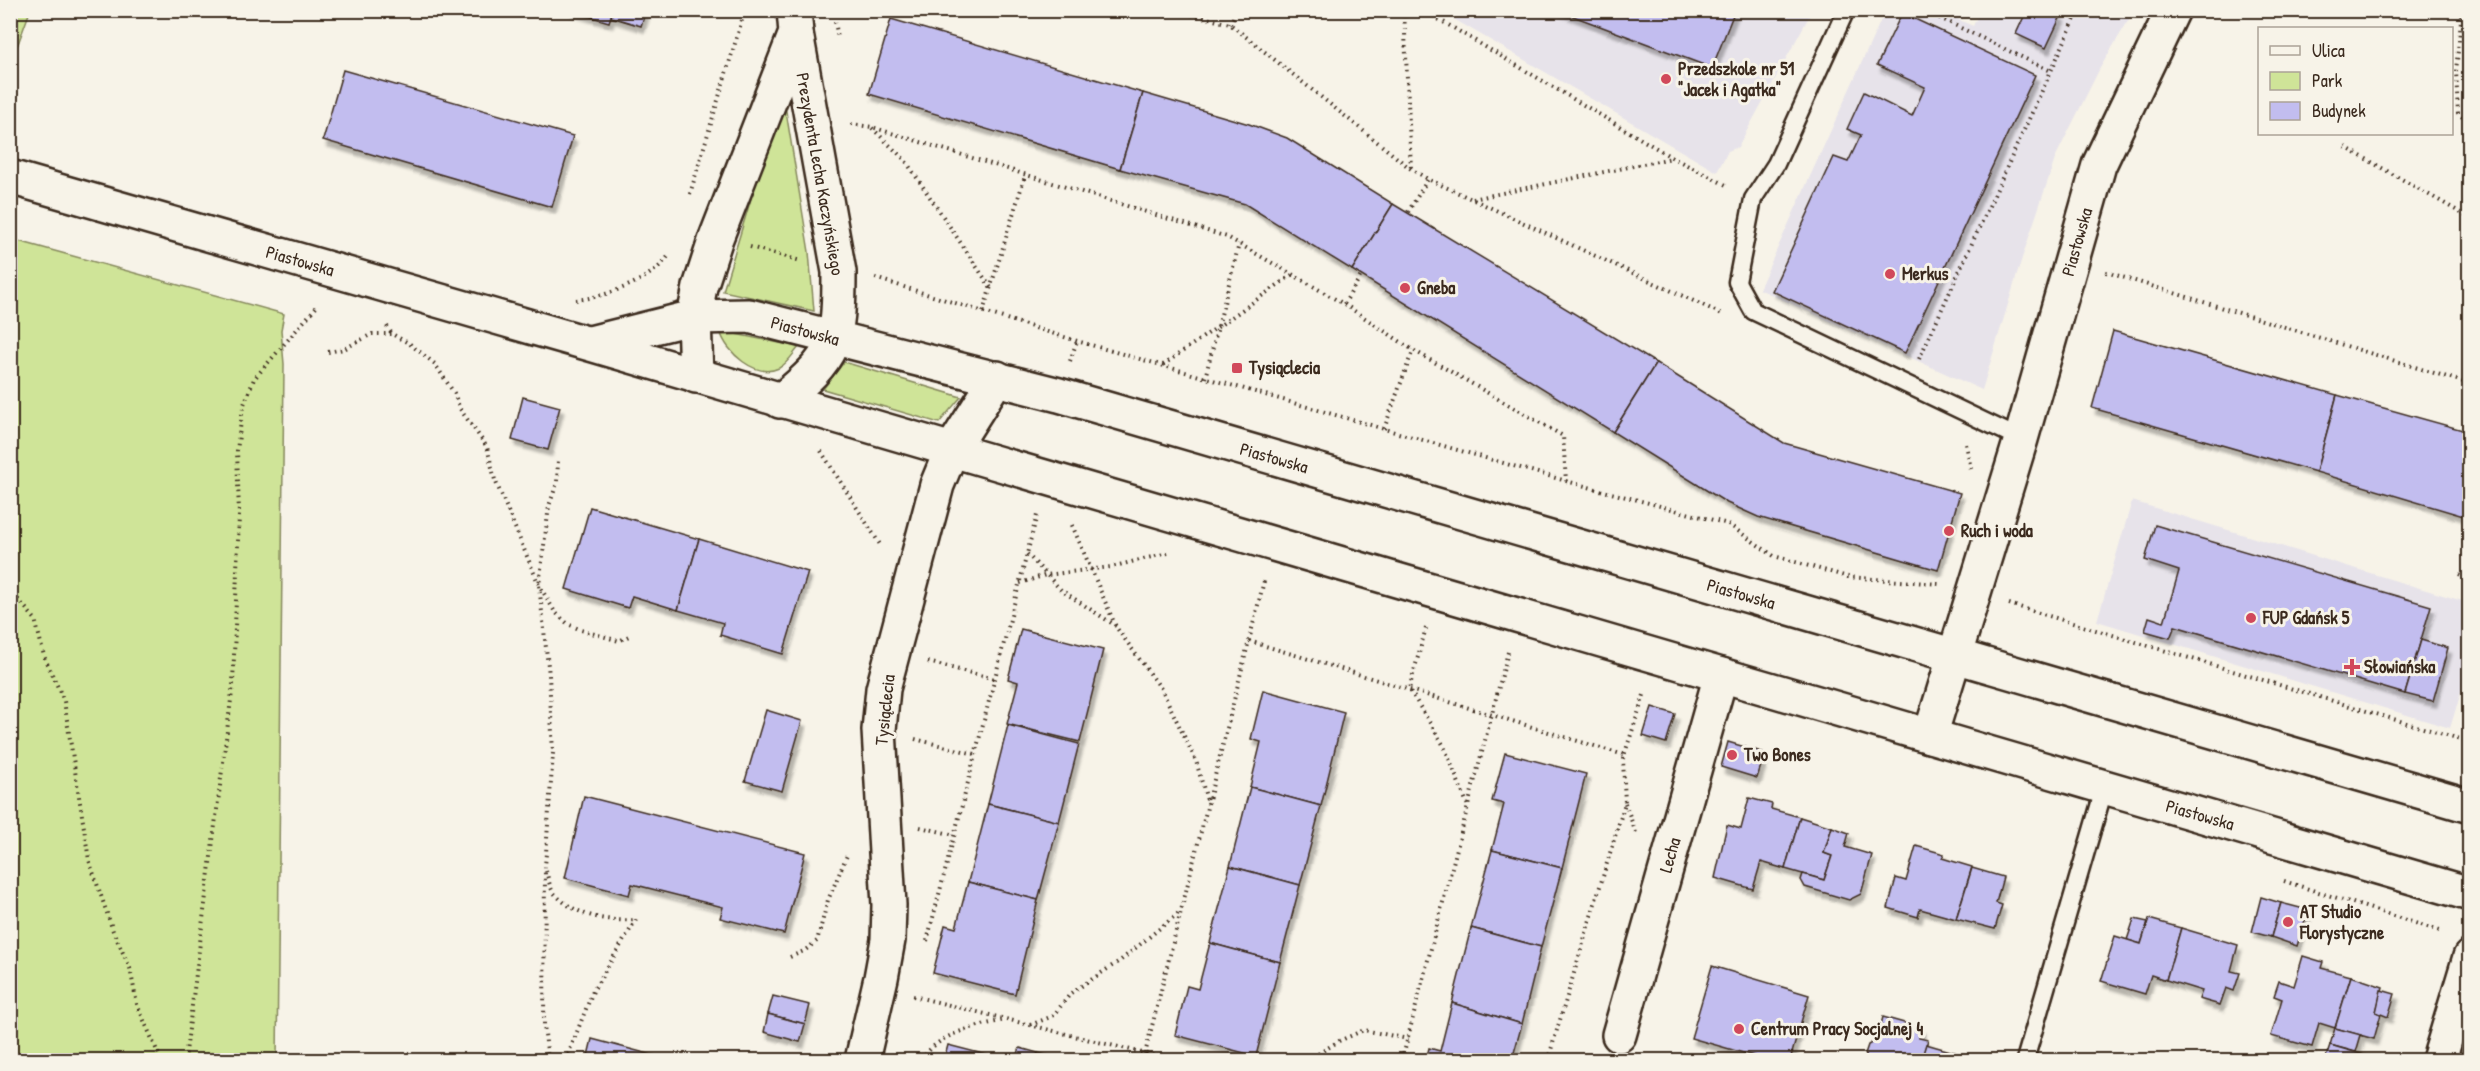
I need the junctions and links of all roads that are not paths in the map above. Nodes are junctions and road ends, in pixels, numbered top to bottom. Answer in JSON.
{"nodes":[{"id":1,"x":1846,"y":10,"type":"edge"},
{"id":2,"x":2173,"y":10,"type":"edge"},
{"id":3,"x":795,"y":22,"type":"edge"},
{"id":4,"x":10,"y":177,"type":"edge"},
{"id":5,"x":694,"y":316,"type":"junction"},
{"id":6,"x":835,"y":339,"type":"junction"},
{"id":7,"x":590,"y":344,"type":"junction"},
{"id":8,"x":696,"y":376,"type":"junction"},
{"id":9,"x":997,"y":378,"type":"junction"},
{"id":10,"x":780,"y":401,"type":"junction"},
{"id":11,"x":2021,"y":439,"type":"junction"},
{"id":12,"x":951,"y":451,"type":"junction"},
{"id":13,"x":1953,"y":655,"type":"junction"},
{"id":14,"x":1721,"y":675,"type":"junction"},
{"id":15,"x":1930,"y":736,"type":"junction"},
{"id":16,"x":2105,"y":786,"type":"junction"},
{"id":17,"x":2469,"y":806,"type":"edge"},
{"id":18,"x":2469,"y":894,"type":"edge"},
{"id":19,"x":2469,"y":957,"type":"edge"},
{"id":20,"x":1619,"y":1035,"type":"dead end"},
{"id":21,"x":862,"y":1060,"type":"edge"},
{"id":22,"x":2025,"y":1060,"type":"edge"},
{"id":23,"x":2439,"y":1060,"type":"edge"}],
"edges":[{"from":1,"to":11,"type":"lane"},
{"from":2,"to":11,"type":"street","name":"Piastowska"},
{"from":3,"to":5,"type":"street","name":"Prezydenta Lecha Kaczyńskiego"},
{"from":3,"to":6,"type":"street","name":"Prezydenta Lecha Kaczyńskiego"},
{"from":4,"to":7,"type":"street","name":"Piastowska"},
{"from":5,"to":6,"type":"street","name":"Piastowska"},
{"from":5,"to":7,"type":"street","name":"Piastowska"},
{"from":5,"to":8,"type":"street","name":"Prezydenta Lecha Kaczyńskiego"},
{"from":6,"to":9,"type":"street","name":"Piastowska"},
{"from":6,"to":10,"type":"street","name":"Prezydenta Lecha Kaczyńskiego"},
{"from":7,"to":8,"type":"street","name":"Piastowska"},
{"from":8,"to":10,"type":"street","name":"Piastowska"},
{"from":9,"to":12,"type":"street","name":"Tysiąclecia"},
{"from":9,"to":13,"type":"street","name":"Piastowska"},
{"from":10,"to":12,"type":"street","name":"Piastowska"},
{"from":11,"to":13,"type":"street","name":"Piastowska"},
{"from":12,"to":14,"type":"street","name":"Piastowska"},
{"from":12,"to":21,"type":"street","name":"Tysiąclecia"},
{"from":13,"to":15,"type":"street","name":"Piastowska"},
{"from":13,"to":17,"type":"street","name":"Piastowska"},
{"from":14,"to":15,"type":"street","name":"Piastowska"},
{"from":14,"to":20,"type":"street","name":"Lecha"},
{"from":15,"to":16,"type":"street","name":"Piastowska"},
{"from":16,"to":18,"type":"street","name":"Piastowska"},
{"from":16,"to":22,"type":"lane"},
{"from":19,"to":23,"type":"street"}]}
